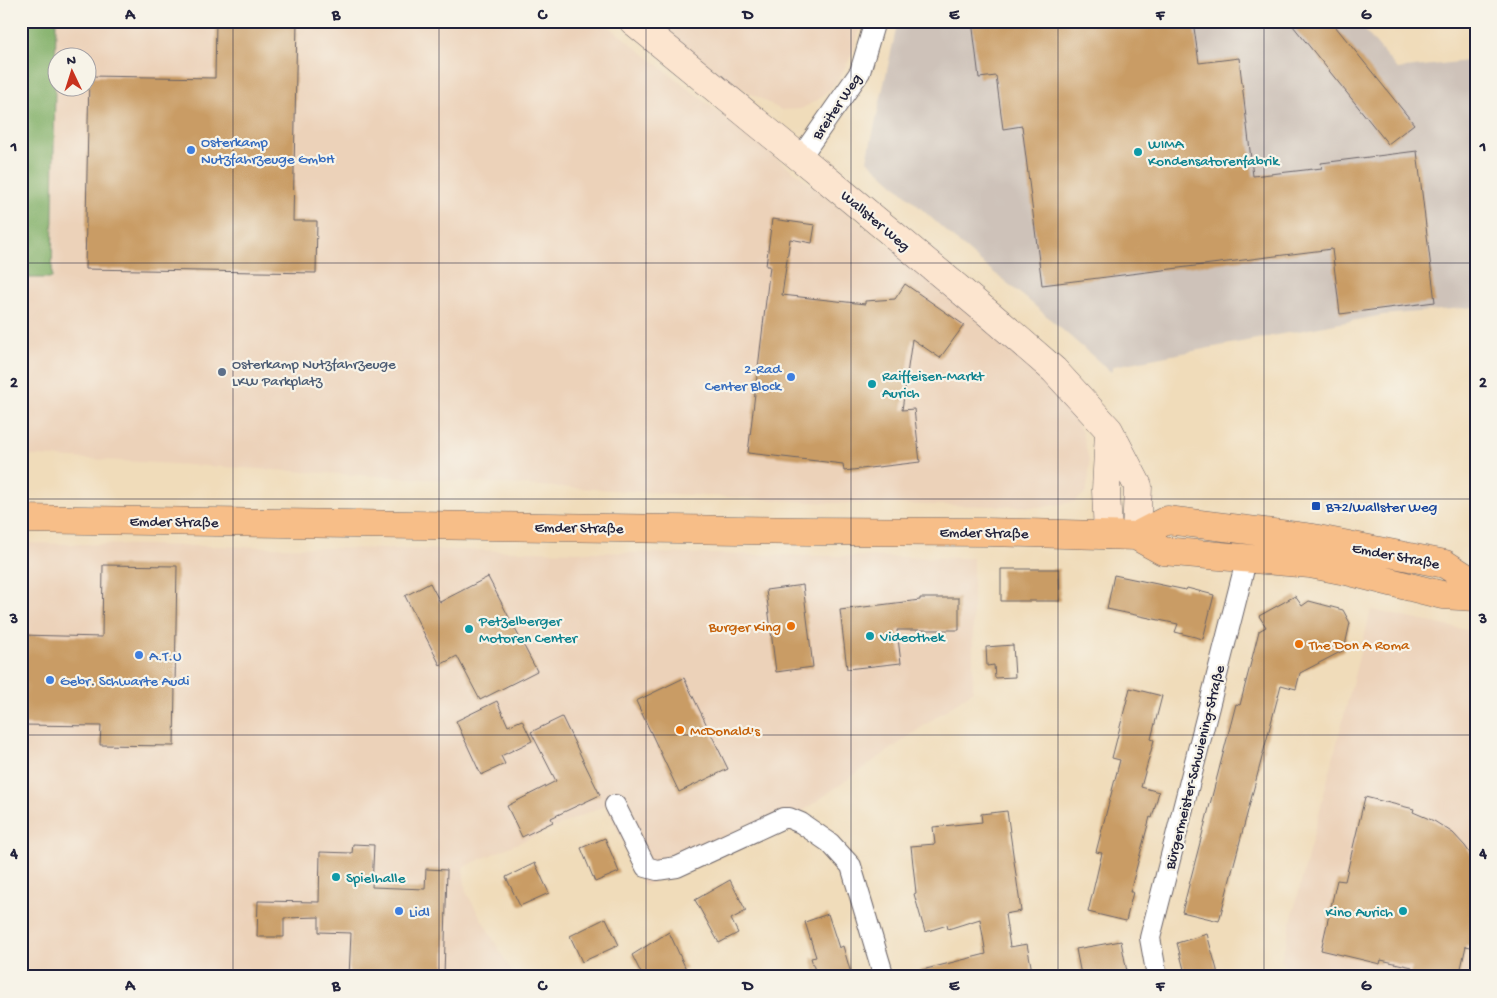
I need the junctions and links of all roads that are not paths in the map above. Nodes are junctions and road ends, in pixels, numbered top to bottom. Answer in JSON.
{"nodes":[{"id":1,"x":633,"y":21,"type":"edge"},
{"id":2,"x":875,"y":21,"type":"edge"},
{"id":3,"x":800,"y":158,"type":"junction"},
{"id":4,"x":1109,"y":430,"type":"junction"},
{"id":5,"x":21,"y":519,"type":"edge"},
{"id":6,"x":1108,"y":536,"type":"junction"},
{"id":7,"x":1136,"y":536,"type":"junction"},
{"id":8,"x":1245,"y":558,"type":"junction"},
{"id":9,"x":1476,"y":584,"type":"edge"},
{"id":10,"x":1476,"y":597,"type":"edge"},
{"id":11,"x":615,"y":805,"type":"dead end"},
{"id":12,"x":884,"y":977,"type":"edge"},
{"id":13,"x":1157,"y":977,"type":"edge"}],
"edges":[{"from":1,"to":3,"type":"street","name":"Wallster Weg"},
{"from":2,"to":3,"type":"street","name":"Breiter Weg"},
{"from":3,"to":4,"type":"street","name":"Wallster Weg"},
{"from":4,"to":6,"type":"street"},
{"from":4,"to":7,"type":"street","name":"Wallster Weg"},
{"from":5,"to":6,"type":"main road","name":"Emder Straße"},
{"from":6,"to":7,"type":"main road","name":"Emder Straße"},
{"from":7,"to":8,"type":"main road","name":"Emder Straße"},
{"from":7,"to":9,"type":"main road","name":"Emder Straße"},
{"from":8,"to":10,"type":"main road","name":"Emder Straße"},
{"from":8,"to":13,"type":"street","name":"Bürgermeister-Schwiening-Straße"},
{"from":11,"to":12,"type":"street"}]}
